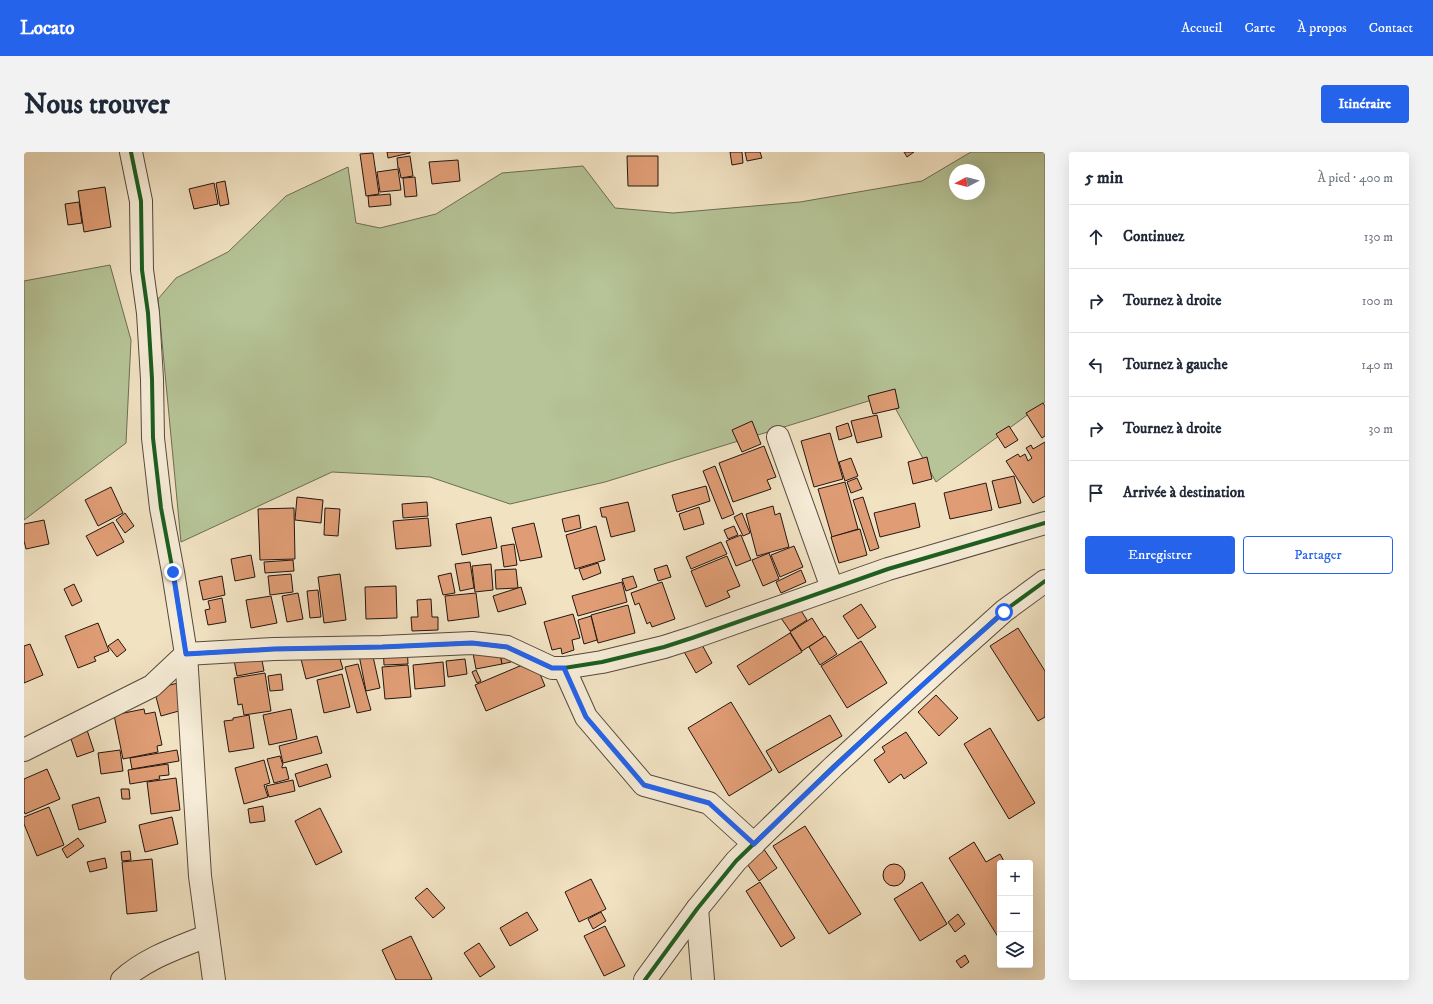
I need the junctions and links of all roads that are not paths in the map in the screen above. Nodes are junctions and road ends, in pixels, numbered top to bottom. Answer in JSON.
{"nodes":[{"id":1,"x":131,"y":152,"type":"edge"},
{"id":2,"x":778,"y":437,"type":"dead end"},
{"id":3,"x":1045,"y":523,"type":"edge"},
{"id":4,"x":1045,"y":581,"type":"edge"},
{"id":5,"x":832,"y":588,"type":"junction"},
{"id":6,"x":186,"y":654,"type":"junction"},
{"id":7,"x":564,"y":668,"type":"junction"},
{"id":8,"x":24,"y":750,"type":"edge"},
{"id":9,"x":754,"y":844,"type":"junction"},
{"id":10,"x":698,"y":909,"type":"junction"},
{"id":11,"x":207,"y":936,"type":"junction"},
{"id":12,"x":122,"y":980,"type":"edge"},
{"id":13,"x":214,"y":980,"type":"edge"},
{"id":14,"x":645,"y":980,"type":"edge"},
{"id":15,"x":703,"y":980,"type":"edge"}],
"edges":[{"from":1,"to":6,"type":"street"},
{"from":2,"to":5,"type":"street"},
{"from":3,"to":5,"type":"street"},
{"from":4,"to":9,"type":"street"},
{"from":5,"to":7,"type":"street"},
{"from":6,"to":7,"type":"street"},
{"from":6,"to":8,"type":"street"},
{"from":6,"to":11,"type":"street"},
{"from":7,"to":9,"type":"street"},
{"from":9,"to":10,"type":"street"},
{"from":10,"to":14,"type":"street"},
{"from":10,"to":15,"type":"street"},
{"from":11,"to":12,"type":"street"},
{"from":11,"to":13,"type":"street"}]}
